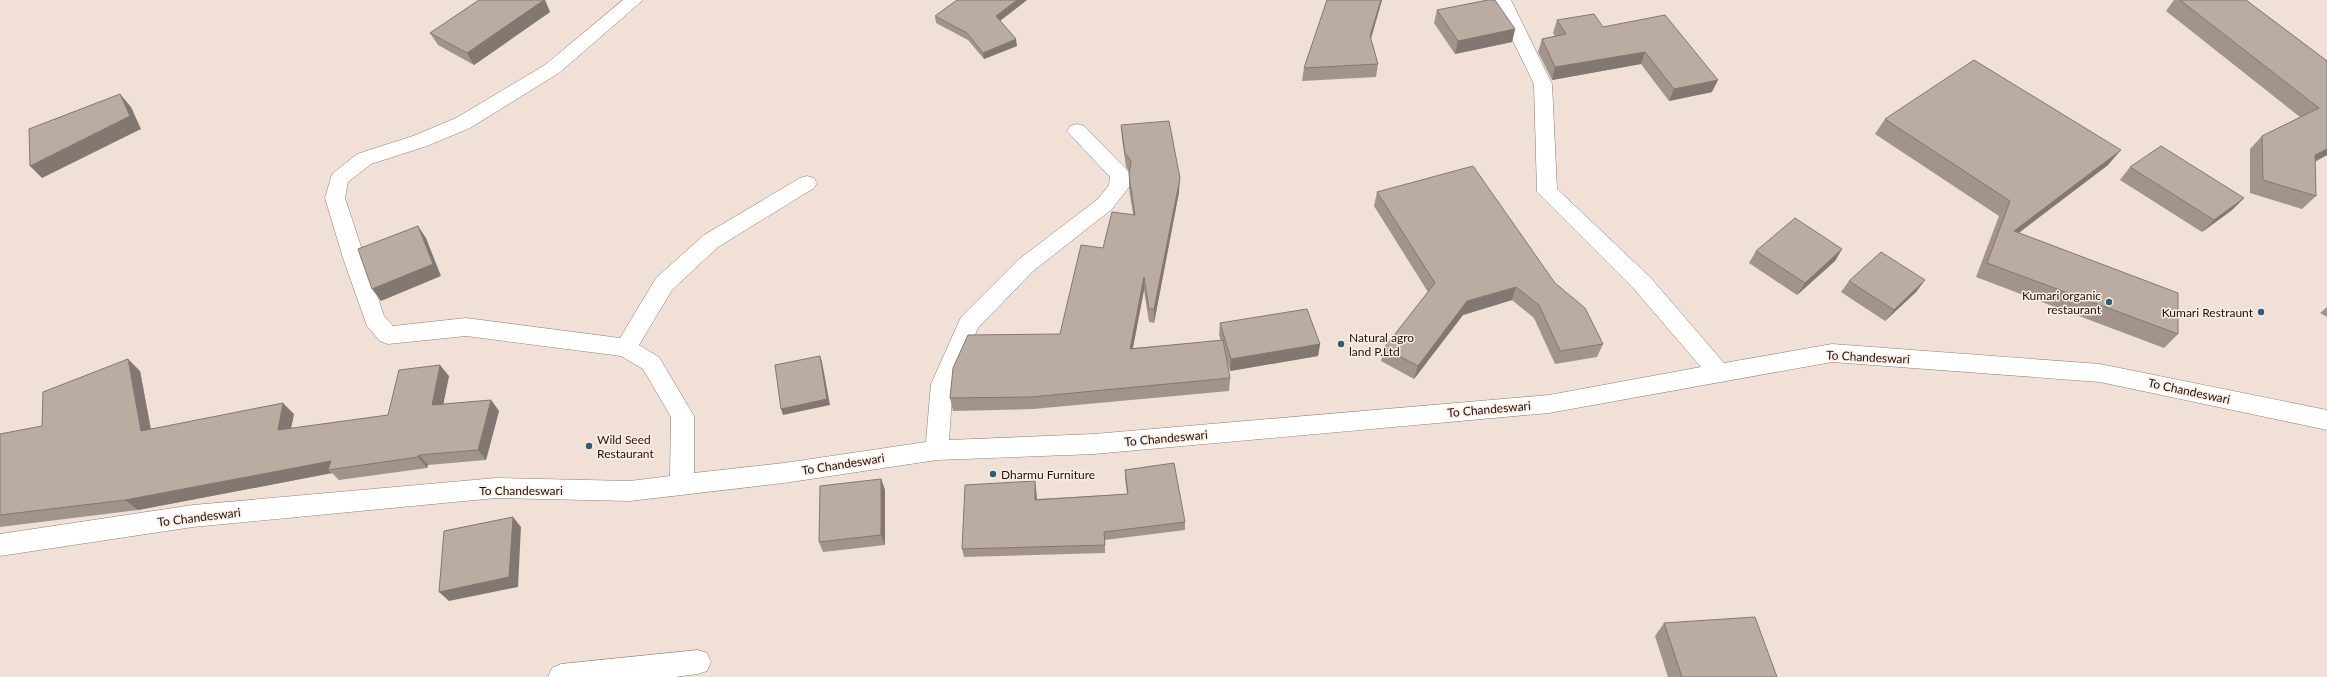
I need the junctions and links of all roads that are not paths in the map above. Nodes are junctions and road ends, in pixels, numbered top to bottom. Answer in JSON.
{"nodes":[{"id":1,"x":634,"y":0,"type":"edge"},
{"id":2,"x":1502,"y":0,"type":"edge"},
{"id":3,"x":1077,"y":131,"type":"dead end"},
{"id":4,"x":806,"y":184,"type":"dead end"},
{"id":5,"x":626,"y":348,"type":"junction"},
{"id":6,"x":1719,"y":373,"type":"junction"},
{"id":7,"x":2327,"y":420,"type":"edge"},
{"id":8,"x":937,"y":450,"type":"junction"},
{"id":9,"x":682,"y":485,"type":"junction"},
{"id":10,"x":0,"y":545,"type":"edge"},
{"id":11,"x":698,"y":662,"type":"dead end"},
{"id":12,"x":561,"y":677,"type":"edge"}],
"edges":[{"from":1,"to":5,"type":"street"},
{"from":2,"to":6,"type":"street"},
{"from":3,"to":8,"type":"street"},
{"from":4,"to":5,"type":"street"},
{"from":5,"to":9,"type":"street"},
{"from":6,"to":7,"type":"street","name":"To Chandeswari"},
{"from":6,"to":8,"type":"street","name":"To Chandeswari"},
{"from":8,"to":9,"type":"street","name":"To Chandeswari"},
{"from":9,"to":10,"type":"street","name":"To Chandeswari"},
{"from":11,"to":12,"type":"street"}]}
